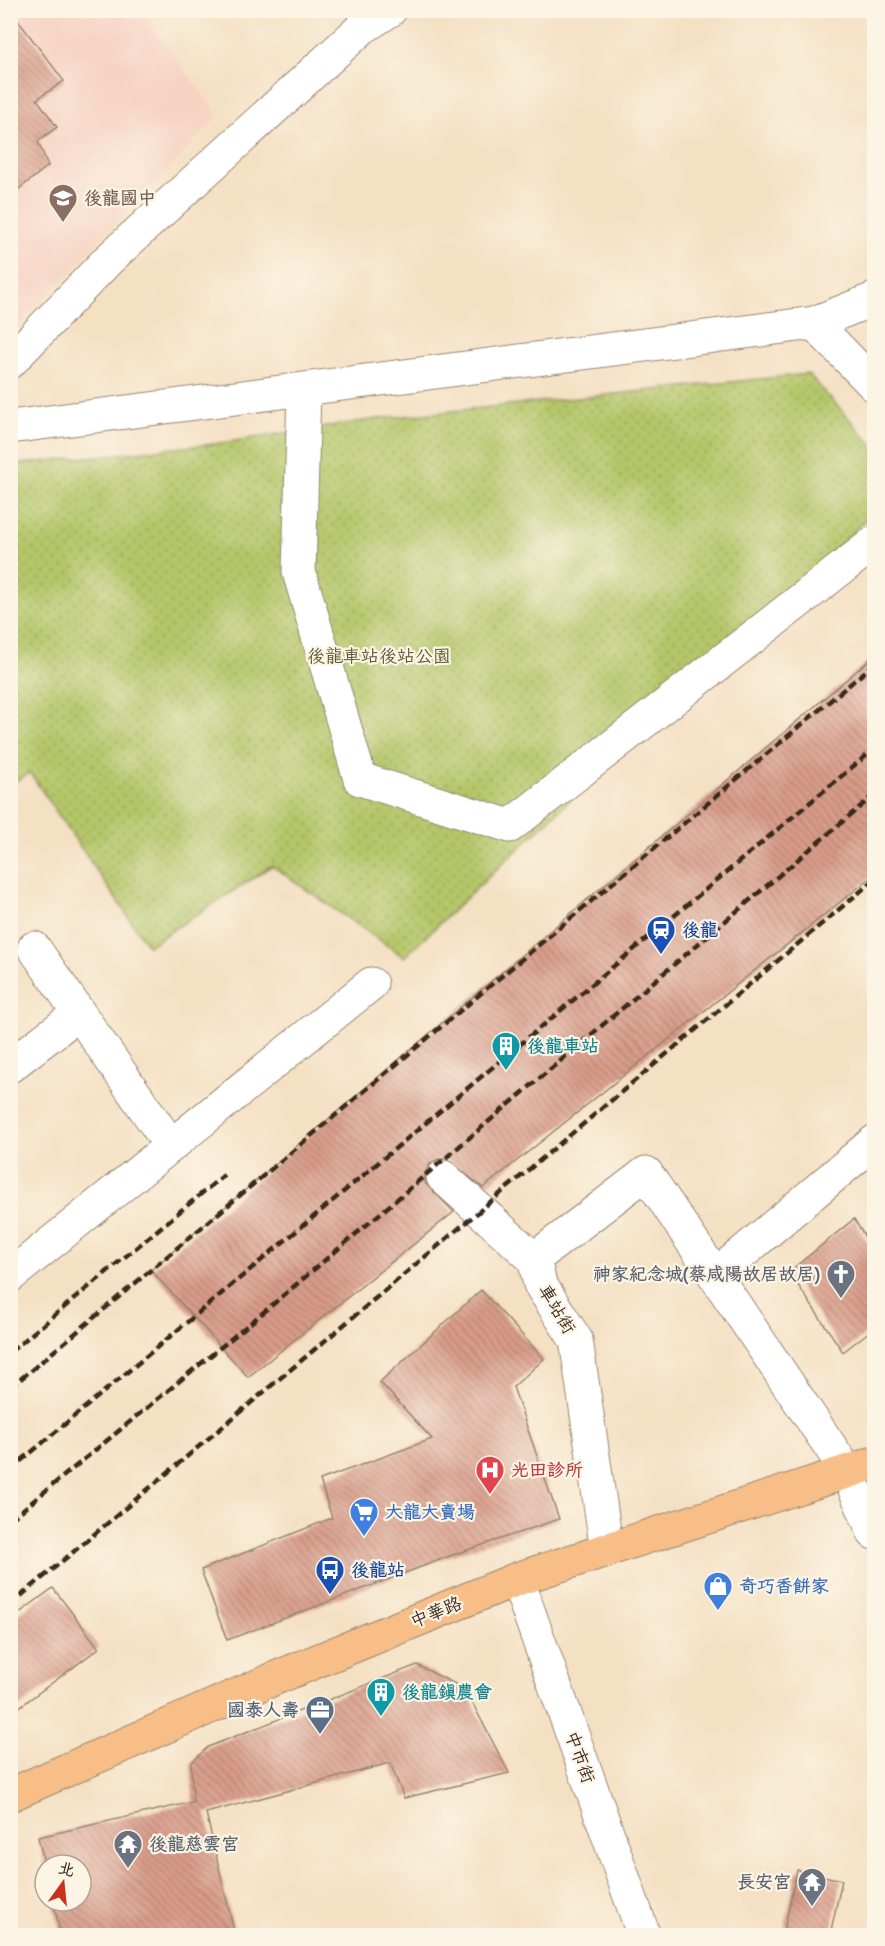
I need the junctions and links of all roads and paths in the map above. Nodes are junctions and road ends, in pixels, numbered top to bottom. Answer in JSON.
{"nodes":[{"id":1,"x":390,"y":10,"type":"edge"},
{"id":2,"x":874,"y":299,"type":"edge"},
{"id":3,"x":814,"y":323,"type":"junction"},
{"id":4,"x":10,"y":362,"type":"edge"},
{"id":5,"x":874,"y":384,"type":"edge"},
{"id":6,"x":304,"y":390,"type":"junction"},
{"id":7,"x":10,"y":427,"type":"edge"},
{"id":8,"x":874,"y":543,"type":"edge"},
{"id":9,"x":34,"y":948,"type":"dead end"},
{"id":10,"x":371,"y":984,"type":"dead end"},
{"id":11,"x":79,"y":1013,"type":"junction"},
{"id":12,"x":10,"y":1065,"type":"edge"},
{"id":13,"x":874,"y":1142,"type":"edge"},
{"id":14,"x":171,"y":1146,"type":"junction"},
{"id":15,"x":443,"y":1177,"type":"dead end"},
{"id":16,"x":534,"y":1259,"type":"junction"},
{"id":17,"x":10,"y":1276,"type":"edge"},
{"id":18,"x":715,"y":1276,"type":"junction"},
{"id":19,"x":861,"y":1468,"type":"edge"},
{"id":20,"x":874,"y":1533,"type":"edge"},
{"id":21,"x":607,"y":1551,"type":"junction"},
{"id":22,"x":517,"y":1579,"type":"junction"},
{"id":23,"x":10,"y":1795,"type":"edge"},
{"id":24,"x":637,"y":1933,"type":"edge"}],
"edges":[{"from":1,"to":4,"type":"street"},
{"from":2,"to":3,"type":"street"},
{"from":3,"to":5,"type":"street"},
{"from":3,"to":6,"type":"street"},
{"from":6,"to":7,"type":"street"},
{"from":6,"to":8,"type":"street"},
{"from":9,"to":11,"type":"street"},
{"from":10,"to":14,"type":"street"},
{"from":11,"to":12,"type":"street"},
{"from":11,"to":14,"type":"street"},
{"from":13,"to":18,"type":"street"},
{"from":14,"to":17,"type":"street"},
{"from":15,"to":16,"type":"street"},
{"from":16,"to":18,"type":"street"},
{"from":16,"to":21,"type":"street","name":"車站街"},
{"from":18,"to":19,"type":"street"},
{"from":19,"to":20,"type":"street"},
{"from":19,"to":21,"type":"main road","name":"中華路"},
{"from":21,"to":22,"type":"main road","name":"中華路"},
{"from":22,"to":23,"type":"main road","name":"中華路"},
{"from":22,"to":24,"type":"street","name":"中市街"}]}
